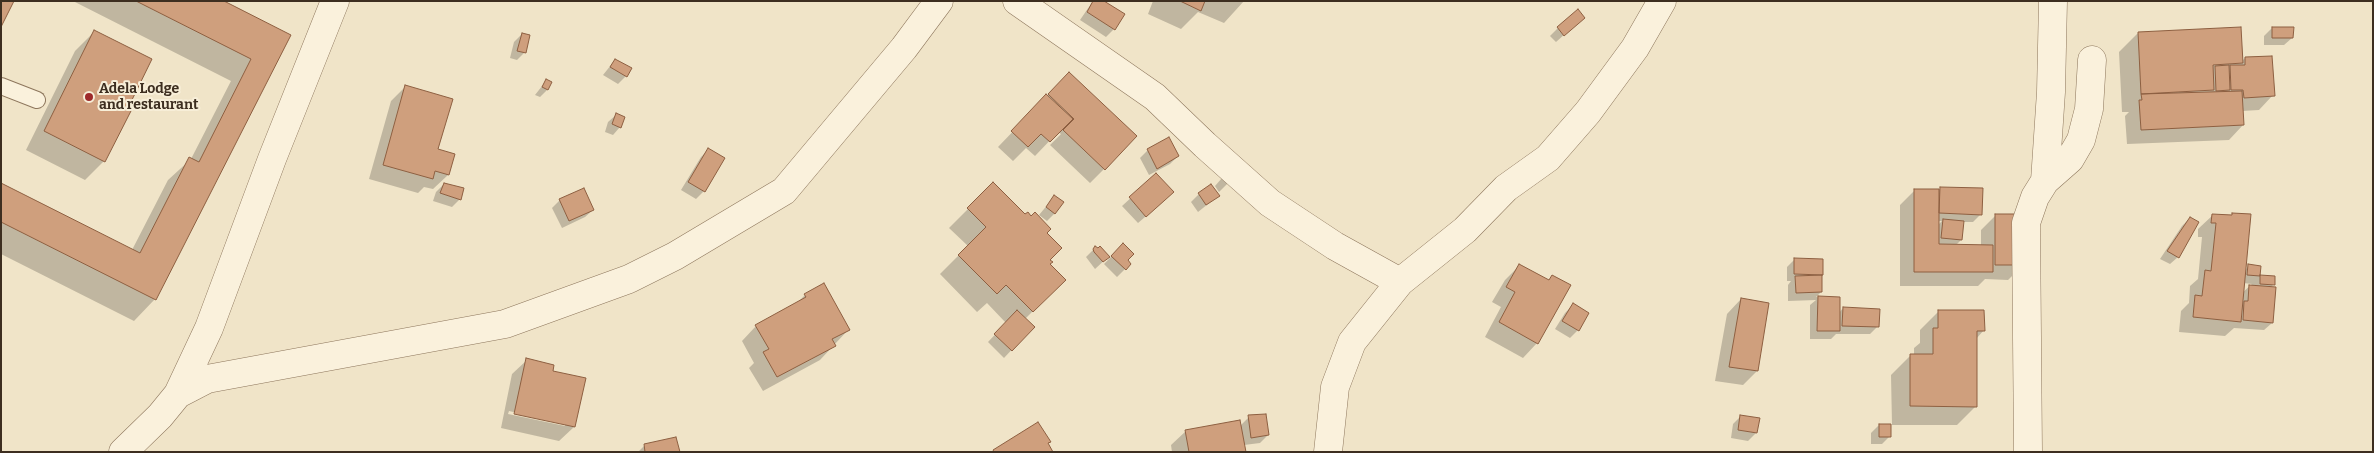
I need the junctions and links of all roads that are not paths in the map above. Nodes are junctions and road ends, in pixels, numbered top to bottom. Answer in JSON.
{"nodes":[{"id":1,"x":335,"y":1,"type":"edge"},
{"id":2,"x":939,"y":1,"type":"edge"},
{"id":3,"x":1017,"y":1,"type":"edge"},
{"id":4,"x":1662,"y":1,"type":"edge"},
{"id":5,"x":2053,"y":1,"type":"edge"},
{"id":6,"x":2092,"y":60,"type":"dead end"},
{"id":7,"x":1,"y":86,"type":"edge"},
{"id":8,"x":37,"y":100,"type":"dead end"},
{"id":9,"x":2046,"y":181,"type":"junction"},
{"id":10,"x":1400,"y":282,"type":"junction"},
{"id":11,"x":178,"y":394,"type":"junction"},
{"id":12,"x":123,"y":452,"type":"edge"},
{"id":13,"x":1328,"y":452,"type":"edge"},
{"id":14,"x":2028,"y":452,"type":"edge"}],
"edges":[{"from":1,"to":11,"type":"street"},
{"from":2,"to":11,"type":"street"},
{"from":3,"to":10,"type":"street"},
{"from":4,"to":10,"type":"street"},
{"from":5,"to":9,"type":"street"},
{"from":6,"to":9,"type":"street"},
{"from":7,"to":8,"type":"lane"},
{"from":9,"to":14,"type":"street"},
{"from":10,"to":13,"type":"street"},
{"from":11,"to":12,"type":"street"}]}
